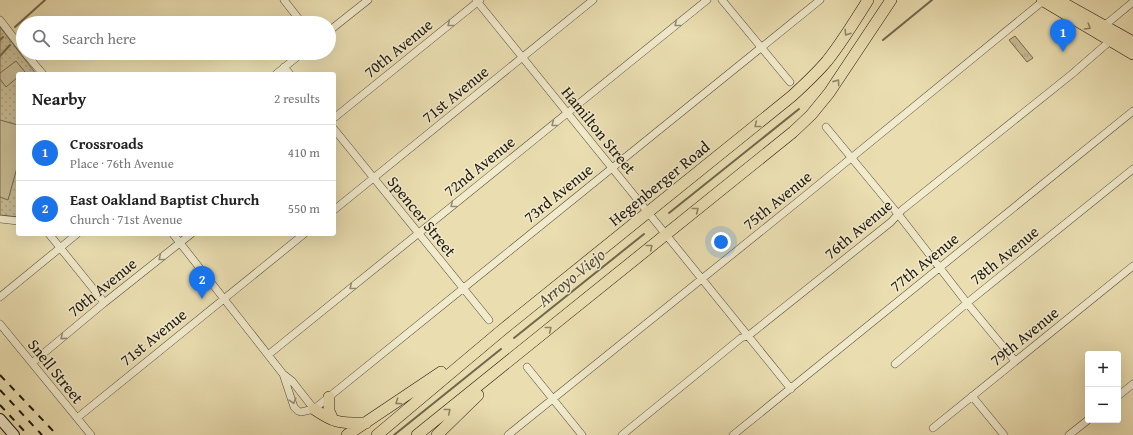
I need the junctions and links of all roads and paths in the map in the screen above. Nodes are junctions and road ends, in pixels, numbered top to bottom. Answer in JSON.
{"nodes":[{"id":1,"x":284,"y":0,"type":"edge"},
{"id":2,"x":593,"y":0,"type":"edge"},
{"id":3,"x":707,"y":0,"type":"edge"},
{"id":4,"x":722,"y":0,"type":"edge"},
{"id":5,"x":820,"y":0,"type":"edge"},
{"id":6,"x":868,"y":0,"type":"edge"},
{"id":7,"x":891,"y":0,"type":"edge"},
{"id":8,"x":1043,"y":0,"type":"edge"},
{"id":9,"x":1058,"y":0,"type":"edge"},
{"id":10,"x":365,"y":1,"type":"edge"},
{"id":11,"x":478,"y":1,"type":"edge"},
{"id":12,"x":1133,"y":2,"type":"edge"},
{"id":13,"x":297,"y":16,"type":"edge"},
{"id":14,"x":0,"y":20,"type":"edge"},
{"id":15,"x":336,"y":25,"type":"edge"},
{"id":16,"x":1104,"y":26,"type":"junction"},
{"id":17,"x":16,"y":41,"type":"edge"},
{"id":18,"x":1110,"y":41,"type":"junction"},
{"id":19,"x":1133,"y":42,"type":"edge"},
{"id":20,"x":762,"y":48,"type":"junction"},
{"id":21,"x":1133,"y":54,"type":"edge"},
{"id":22,"x":523,"y":57,"type":"junction"},
{"id":23,"x":31,"y":60,"type":"edge"},
{"id":24,"x":293,"y":60,"type":"edge"},
{"id":25,"x":284,"y":67,"type":"junction"},
{"id":26,"x":41,"y":72,"type":"edge"},
{"id":27,"x":278,"y":72,"type":"edge"},
{"id":28,"x":288,"y":72,"type":"edge"},
{"id":29,"x":790,"y":82,"type":"dead end"},
{"id":30,"x":1133,"y":111,"type":"edge"},
{"id":31,"x":567,"y":113,"type":"junction"},
{"id":32,"x":336,"y":116,"type":"edge"},
{"id":33,"x":826,"y":127,"type":"dead end"},
{"id":34,"x":336,"y":132,"type":"edge"},
{"id":35,"x":851,"y":158,"type":"junction"},
{"id":36,"x":612,"y":167,"type":"junction"},
{"id":37,"x":1133,"y":169,"type":"edge"},
{"id":38,"x":373,"y":178,"type":"junction"},
{"id":39,"x":336,"y":208,"type":"edge"},
{"id":40,"x":648,"y":212,"type":"junction"},
{"id":41,"x":898,"y":214,"type":"junction"},
{"id":42,"x":0,"y":219,"type":"edge"},
{"id":43,"x":16,"y":221,"type":"edge"},
{"id":44,"x":418,"y":233,"type":"junction"},
{"id":45,"x":666,"y":234,"type":"junction"},
{"id":46,"x":51,"y":236,"type":"edge"},
{"id":47,"x":75,"y":236,"type":"edge"},
{"id":48,"x":175,"y":236,"type":"edge"},
{"id":49,"x":189,"y":236,"type":"edge"},
{"id":50,"x":302,"y":236,"type":"edge"},
{"id":51,"x":180,"y":243,"type":"junction"},
{"id":52,"x":60,"y":248,"type":"junction"},
{"id":53,"x":1133,"y":266,"type":"edge"},
{"id":54,"x":939,"y":268,"type":"junction"},
{"id":55,"x":701,"y":279,"type":"junction"},
{"id":56,"x":463,"y":288,"type":"junction"},
{"id":57,"x":0,"y":297,"type":"edge"},
{"id":58,"x":224,"y":298,"type":"junction"},
{"id":59,"x":104,"y":303,"type":"junction"},
{"id":60,"x":967,"y":303,"type":"junction"},
{"id":61,"x":489,"y":320,"type":"dead end"},
{"id":62,"x":0,"y":324,"type":"edge"},
{"id":63,"x":499,"y":332,"type":"junction"},
{"id":64,"x":748,"y":336,"type":"junction"},
{"id":65,"x":268,"y":355,"type":"junction"},
{"id":66,"x":517,"y":355,"type":"junction"},
{"id":67,"x":1015,"y":361,"type":"junction"},
{"id":68,"x":32,"y":363,"type":"junction"},
{"id":69,"x":895,"y":364,"type":"dead end"},
{"id":70,"x":527,"y":368,"type":"dead end"},
{"id":71,"x":284,"y":374,"type":"junction"},
{"id":72,"x":1133,"y":384,"type":"edge"},
{"id":73,"x":791,"y":389,"type":"junction"},
{"id":74,"x":1121,"y":394,"type":"edge"},
{"id":75,"x":972,"y":396,"type":"junction"},
{"id":76,"x":329,"y":397,"type":"junction"},
{"id":77,"x":552,"y":398,"type":"junction"},
{"id":78,"x":314,"y":408,"type":"junction"},
{"id":79,"x":77,"y":418,"type":"junction"},
{"id":80,"x":0,"y":419,"type":"edge"},
{"id":81,"x":333,"y":420,"type":"junction"},
{"id":82,"x":1085,"y":422,"type":"edge"},
{"id":83,"x":367,"y":423,"type":"junction"},
{"id":84,"x":933,"y":428,"type":"dead end"},
{"id":85,"x":14,"y":435,"type":"edge"},
{"id":86,"x":91,"y":435,"type":"edge"},
{"id":87,"x":347,"y":435,"type":"edge"},
{"id":88,"x":377,"y":435,"type":"edge"},
{"id":89,"x":417,"y":435,"type":"edge"},
{"id":90,"x":437,"y":435,"type":"edge"},
{"id":91,"x":508,"y":435,"type":"edge"},
{"id":92,"x":582,"y":435,"type":"edge"},
{"id":93,"x":622,"y":435,"type":"edge"},
{"id":94,"x":733,"y":435,"type":"edge"},
{"id":95,"x":1004,"y":435,"type":"edge"},
{"id":96,"x":1069,"y":435,"type":"edge"}],
"edges":[{"from":1,"to":13,"type":"street"},
{"from":2,"to":22,"type":"street","name":"71st Avenue"},
{"from":3,"to":31,"type":"street","name":"72nd Avenue","one_way":true},
{"from":4,"to":20,"type":"street"},
{"from":5,"to":20,"type":"street","name":"73rd Avenue"},
{"from":6,"to":40,"type":"main road","name":"Hegenberger Road","one_way":true},
{"from":45,"to":7,"type":"main road","one_way":true},
{"from":8,"to":18,"type":"main road","one_way":true},
{"from":8,"to":35,"type":"street","name":"75th Avenue"},
{"from":9,"to":16,"type":"main road"},
{"from":10,"to":15,"type":"street"},
{"from":11,"to":22,"type":"street","name":"Hamilton Street"},
{"from":11,"to":32,"type":"street","name":"70th Avenue","one_way":true},
{"from":12,"to":16,"type":"street"},
{"from":14,"to":17,"type":"street"},
{"from":16,"to":19,"type":"main road"},
{"from":18,"to":21,"type":"main road"},
{"from":18,"to":41,"type":"street","name":"76th Avenue"},
{"from":20,"to":29,"type":"street"},
{"from":20,"to":36,"type":"street","name":"73rd Avenue"},
{"from":22,"to":31,"type":"street","name":"Hamilton Street"},
{"from":22,"to":38,"type":"street","name":"71st Avenue"},
{"from":23,"to":26,"type":"street"},
{"from":24,"to":25,"type":"street"},
{"from":25,"to":27,"type":"street"},
{"from":25,"to":28,"type":"street"},
{"from":30,"to":54,"type":"street","name":"77th Avenue"},
{"from":31,"to":36,"type":"street","name":"Hamilton Street"},
{"from":31,"to":44,"type":"street","name":"72nd Avenue","one_way":true},
{"from":33,"to":35,"type":"street"},
{"from":34,"to":38,"type":"street","name":"Spencer Street"},
{"from":35,"to":41,"type":"street"},
{"from":35,"to":55,"type":"street","name":"75th Avenue"},
{"from":36,"to":40,"type":"street","name":"Hamilton Street"},
{"from":36,"to":56,"type":"street","name":"73rd Avenue"},
{"from":37,"to":60,"type":"street","name":"78th Avenue"},
{"from":38,"to":39,"type":"street","name":"71st Avenue"},
{"from":38,"to":44,"type":"street","name":"Spencer Street"},
{"from":40,"to":45,"type":"street","name":"Hamilton Street"},
{"from":40,"to":63,"type":"main road","name":"Hegenberger Road"},
{"from":41,"to":54,"type":"street"},
{"from":41,"to":64,"type":"street","name":"76th Avenue"},
{"from":42,"to":43,"type":"street"},
{"from":44,"to":56,"type":"street","name":"Spencer Street"},
{"from":44,"to":65,"type":"street","name":"72nd Avenue","one_way":true},
{"from":45,"to":55,"type":"street","name":"Hamilton Street"},
{"from":66,"to":45,"type":"main road","one_way":true},
{"from":46,"to":52,"type":"street"},
{"from":47,"to":52,"type":"street"},
{"from":48,"to":51,"type":"street"},
{"from":49,"to":51,"type":"street","name":"70th Avenue"},
{"from":50,"to":58,"type":"street","name":"71st Avenue"},
{"from":51,"to":58,"type":"street"},
{"from":51,"to":59,"type":"street","name":"70th Avenue","one_way":true},
{"from":52,"to":57,"type":"street"},
{"from":52,"to":59,"type":"street"},
{"from":53,"to":67,"type":"street","name":"79th Avenue"},
{"from":54,"to":60,"type":"street"},
{"from":54,"to":73,"type":"street","name":"77th Avenue"},
{"from":55,"to":64,"type":"street","name":"Hamilton Street"},
{"from":55,"to":77,"type":"street","name":"75th Avenue"},
{"from":56,"to":61,"type":"street","name":"Spencer Street"},
{"from":56,"to":76,"type":"street","name":"73rd Avenue"},
{"from":58,"to":65,"type":"street"},
{"from":58,"to":79,"type":"street","name":"71st Avenue"},
{"from":59,"to":68,"type":"street","name":"70th Avenue","one_way":true},
{"from":60,"to":67,"type":"street"},
{"from":60,"to":69,"type":"street","name":"78th Avenue"},
{"from":62,"to":68,"type":"street","name":"Snell Street"},
{"from":63,"to":83,"type":"main road","one_way":true},
{"from":63,"to":88,"type":"main road","name":"Hegenberger Road"},
{"from":64,"to":73,"type":"street","name":"Hamilton Street"},
{"from":64,"to":93,"type":"street","name":"76th Avenue"},
{"from":65,"to":71,"type":"street"},
{"from":89,"to":66,"type":"main road","one_way":true},
{"from":66,"to":90,"type":"main road"},
{"from":67,"to":75,"type":"street","name":"79th Avenue"},
{"from":68,"to":79,"type":"street","name":"Snell Street"},
{"from":70,"to":77,"type":"street"},
{"from":71,"to":78,"type":"street"},
{"from":71,"to":78,"type":"street","one_way":true},
{"from":72,"to":74,"type":"street"},
{"from":73,"to":94,"type":"street","name":"77th Avenue"},
{"from":75,"to":84,"type":"street","name":"79th Avenue"},
{"from":75,"to":95,"type":"street"},
{"from":76,"to":78,"type":"street","name":"73rd Avenue"},
{"from":76,"to":81,"type":"main road"},
{"from":77,"to":91,"type":"street","name":"75th Avenue"},
{"from":77,"to":92,"type":"street"},
{"from":78,"to":81,"type":"main road"},
{"from":79,"to":86,"type":"street","name":"Snell Street"},
{"from":80,"to":85,"type":"main road"},
{"from":81,"to":83,"type":"main road"},
{"from":82,"to":96,"type":"street"},
{"from":83,"to":87,"type":"main road"}]}
